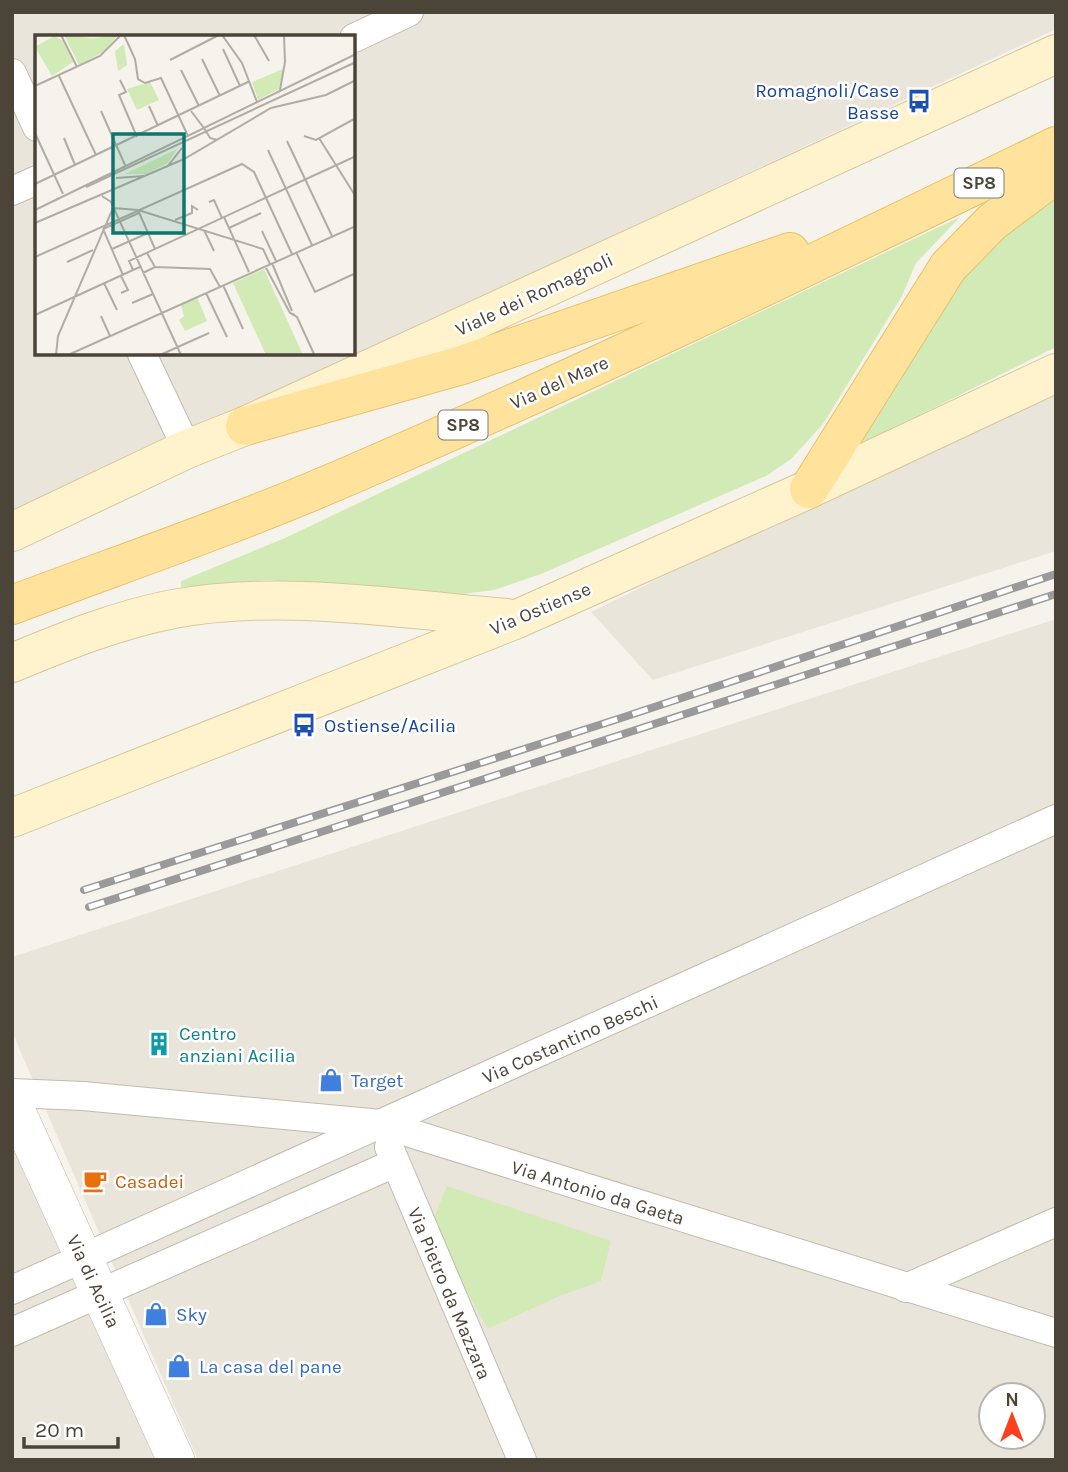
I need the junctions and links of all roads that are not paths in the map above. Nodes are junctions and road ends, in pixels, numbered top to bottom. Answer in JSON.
{"nodes":[{"id":1,"x":409,"y":12,"type":"edge"},
{"id":2,"x":360,"y":27,"type":"edge"},
{"id":3,"x":1056,"y":54,"type":"edge"},
{"id":4,"x":12,"y":73,"type":"edge"},
{"id":5,"x":35,"y":123,"type":"edge"},
{"id":6,"x":1056,"y":146,"type":"edge"},
{"id":7,"x":1056,"y":174,"type":"edge"},
{"id":8,"x":35,"y":181,"type":"edge"},
{"id":9,"x":12,"y":191,"type":"edge"},
{"id":10,"x":903,"y":220,"type":"junction"},
{"id":11,"x":142,"y":355,"type":"edge"},
{"id":12,"x":1056,"y":373,"type":"edge"},
{"id":13,"x":245,"y":426,"type":"junction"},
{"id":14,"x":187,"y":449,"type":"junction"},
{"id":15,"x":809,"y":489,"type":"junction"},
{"id":16,"x":12,"y":532,"type":"edge"},
{"id":17,"x":12,"y":605,"type":"edge"},
{"id":18,"x":517,"y":619,"type":"junction"},
{"id":19,"x":12,"y":663,"type":"edge"},
{"id":20,"x":58,"y":802,"type":"junction"},
{"id":21,"x":12,"y":818,"type":"edge"},
{"id":22,"x":1056,"y":819,"type":"edge"},
{"id":23,"x":12,"y":831,"type":"edge"},
{"id":24,"x":12,"y":1093,"type":"edge"},
{"id":25,"x":12,"y":1101,"type":"edge"},
{"id":26,"x":381,"y":1124,"type":"junction"},
{"id":27,"x":395,"y":1163,"type":"junction"},
{"id":28,"x":1056,"y":1222,"type":"edge"},
{"id":29,"x":83,"y":1257,"type":"junction"},
{"id":30,"x":906,"y":1289,"type":"junction"},
{"id":31,"x":12,"y":1290,"type":"edge"},
{"id":32,"x":99,"y":1293,"type":"junction"},
{"id":33,"x":12,"y":1332,"type":"edge"},
{"id":34,"x":1056,"y":1333,"type":"edge"},
{"id":35,"x":176,"y":1460,"type":"edge"},
{"id":36,"x":522,"y":1460,"type":"edge"}],
"edges":[{"from":1,"to":2,"type":"street"},
{"from":3,"to":13,"type":"main road","name":"Viale dei Romagnoli"},
{"from":4,"to":5,"type":"street"},
{"from":6,"to":10,"type":"main road","name":"Via del Mare","number":"SP8"},
{"from":7,"to":15,"type":"main road"},
{"from":8,"to":9,"type":"street"},
{"from":10,"to":13,"type":"main road"},
{"from":10,"to":17,"type":"main road","name":"Via del Mare","number":"SP8"},
{"from":11,"to":14,"type":"street"},
{"from":12,"to":15,"type":"main road","name":"Via Ostiense"},
{"from":13,"to":14,"type":"main road","name":"Viale dei Romagnoli"},
{"from":14,"to":16,"type":"main road","name":"Viale dei Romagnoli"},
{"from":15,"to":18,"type":"main road","name":"Via Ostiense"},
{"from":18,"to":19,"type":"main road"},
{"from":18,"to":20,"type":"main road","name":"Via Ostiense"},
{"from":20,"to":21,"type":"main road","name":"Via Ostiense"},
{"from":20,"to":23,"type":"street"},
{"from":22,"to":26,"type":"street","name":"Via Costantino Beschi"},
{"from":24,"to":26,"type":"street","name":"Via Antonio da Gaeta"},
{"from":25,"to":29,"type":"street","name":"Via di Acilia"},
{"from":26,"to":27,"type":"street","name":"Via Pietro da Mazzara"},
{"from":26,"to":29,"type":"street","name":"Via Costantino Beschi"},
{"from":26,"to":30,"type":"street","name":"Via Antonio da Gaeta"},
{"from":27,"to":32,"type":"street"},
{"from":27,"to":36,"type":"street","name":"Via Pietro da Mazzara"},
{"from":28,"to":30,"type":"street"},
{"from":29,"to":31,"type":"street","name":"Via Costantino Beschi"},
{"from":29,"to":32,"type":"street","name":"Via di Acilia"},
{"from":30,"to":34,"type":"street","name":"Via Antonio da Gaeta"},
{"from":32,"to":33,"type":"street"},
{"from":32,"to":35,"type":"street","name":"Via di Acilia"}]}
